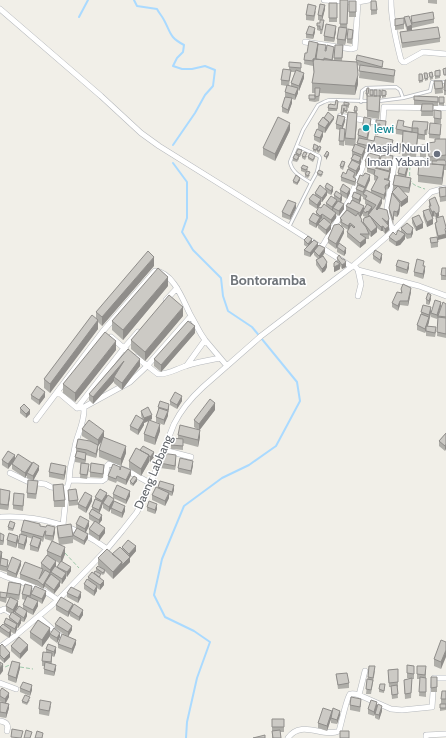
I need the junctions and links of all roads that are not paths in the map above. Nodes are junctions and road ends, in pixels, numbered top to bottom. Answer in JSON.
{"nodes":[{"id":1,"x":324,"y":0,"type":"edge"},
{"id":2,"x":369,"y":0,"type":"edge"},
{"id":3,"x":392,"y":0,"type":"edge"},
{"id":4,"x":358,"y":2,"type":"junction"},
{"id":5,"x":0,"y":9,"type":"edge"},
{"id":6,"x":305,"y":42,"type":"dead end"},
{"id":7,"x":446,"y":54,"type":"edge"},
{"id":8,"x":446,"y":82,"type":"edge"},
{"id":9,"x":403,"y":98,"type":"junction"},
{"id":10,"x":361,"y":102,"type":"junction"},
{"id":11,"x":446,"y":108,"type":"edge"},
{"id":12,"x":340,"y":116,"type":"edge"},
{"id":13,"x":297,"y":146,"type":"junction"},
{"id":14,"x":395,"y":159,"type":"junction"},
{"id":15,"x":446,"y":162,"type":"edge"},
{"id":16,"x":311,"y":183,"type":"junction"},
{"id":17,"x":446,"y":188,"type":"edge"},
{"id":18,"x":289,"y":226,"type":"junction"},
{"id":19,"x":392,"y":227,"type":"junction"},
{"id":20,"x":322,"y":247,"type":"junction"},
{"id":21,"x":353,"y":266,"type":"junction"},
{"id":22,"x":358,"y":270,"type":"junction"},
{"id":23,"x":177,"y":288,"type":"junction"},
{"id":24,"x":358,"y":296,"type":"dead end"},
{"id":25,"x":446,"y":296,"type":"edge"},
{"id":26,"x":163,"y":304,"type":"edge"},
{"id":27,"x":191,"y":316,"type":"junction"},
{"id":28,"x":144,"y":326,"type":"edge"},
{"id":29,"x":103,"y":331,"type":"junction"},
{"id":30,"x":205,"y":340,"type":"junction"},
{"id":31,"x":124,"y":348,"type":"junction"},
{"id":32,"x":220,"y":358,"type":"junction"},
{"id":33,"x":187,"y":365,"type":"junction"},
{"id":34,"x":147,"y":366,"type":"junction"},
{"id":35,"x":227,"y":366,"type":"junction"},
{"id":36,"x":58,"y":392,"type":"junction"},
{"id":37,"x":84,"y":407,"type":"junction"},
{"id":38,"x":77,"y":408,"type":"junction"},
{"id":39,"x":36,"y":420,"type":"dead end"},
{"id":40,"x":164,"y":450,"type":"junction"},
{"id":41,"x":191,"y":457,"type":"dead end"},
{"id":42,"x":10,"y":473,"type":"dead end"},
{"id":43,"x":70,"y":480,"type":"junction"},
{"id":44,"x":150,"y":483,"type":"junction"},
{"id":45,"x":67,"y":488,"type":"junction"},
{"id":46,"x":1,"y":517,"type":"dead end"},
{"id":47,"x":63,"y":525,"type":"junction"},
{"id":48,"x":107,"y":549,"type":"junction"},
{"id":49,"x":0,"y":574,"type":"edge"},
{"id":50,"x":58,"y":600,"type":"junction"},
{"id":51,"x":0,"y":611,"type":"edge"},
{"id":52,"x":17,"y":617,"type":"edge"},
{"id":53,"x":38,"y":617,"type":"junction"},
{"id":54,"x":22,"y":621,"type":"edge"},
{"id":55,"x":28,"y":626,"type":"junction"},
{"id":56,"x":61,"y":637,"type":"edge"},
{"id":57,"x":0,"y":647,"type":"edge"},
{"id":58,"x":365,"y":671,"type":"dead end"},
{"id":59,"x":446,"y":678,"type":"edge"},
{"id":60,"x":0,"y":683,"type":"edge"},
{"id":61,"x":16,"y":689,"type":"dead end"},
{"id":62,"x":359,"y":695,"type":"junction"},
{"id":63,"x":0,"y":720,"type":"edge"},
{"id":64,"x":7,"y":731,"type":"dead end"},
{"id":65,"x":446,"y":734,"type":"edge"},
{"id":66,"x":331,"y":736,"type":"edge"},
{"id":67,"x":288,"y":738,"type":"edge"},
{"id":68,"x":426,"y":738,"type":"edge"}],
"edges":[{"from":1,"to":4,"type":"street"},
{"from":2,"to":4,"type":"street"},
{"from":3,"to":7,"type":"street"},
{"from":4,"to":6,"type":"street"},
{"from":5,"to":18,"type":"street"},
{"from":8,"to":9,"type":"lane"},
{"from":9,"to":10,"type":"lane"},
{"from":9,"to":10,"type":"lane"},
{"from":10,"to":13,"type":"lane"},
{"from":11,"to":12,"type":"street"},
{"from":13,"to":16,"type":"lane"},
{"from":13,"to":16,"type":"lane"},
{"from":14,"to":15,"type":"street"},
{"from":14,"to":19,"type":"street"},
{"from":14,"to":20,"type":"street"},
{"from":16,"to":18,"type":"lane"},
{"from":17,"to":19,"type":"street","name":"Daeng Labbang"},
{"from":18,"to":20,"type":"street"},
{"from":19,"to":21,"type":"street","name":"Daeng Labbang"},
{"from":20,"to":21,"type":"street"},
{"from":21,"to":22,"type":"street"},
{"from":21,"to":35,"type":"street","name":"Daeng Labbang"},
{"from":22,"to":24,"type":"street"},
{"from":22,"to":25,"type":"street"},
{"from":23,"to":26,"type":"street"},
{"from":23,"to":27,"type":"street"},
{"from":23,"to":29,"type":"street"},
{"from":27,"to":30,"type":"street"},
{"from":27,"to":34,"type":"street"},
{"from":28,"to":31,"type":"street"},
{"from":29,"to":31,"type":"street"},
{"from":29,"to":36,"type":"street"},
{"from":30,"to":32,"type":"street"},
{"from":30,"to":33,"type":"street"},
{"from":31,"to":34,"type":"street"},
{"from":31,"to":38,"type":"street"},
{"from":32,"to":33,"type":"street"},
{"from":32,"to":35,"type":"street"},
{"from":33,"to":34,"type":"street"},
{"from":34,"to":37,"type":"street"},
{"from":35,"to":40,"type":"street","name":"Daeng Labbang"},
{"from":36,"to":38,"type":"street"},
{"from":36,"to":39,"type":"street"},
{"from":37,"to":38,"type":"street"},
{"from":37,"to":43,"type":"street"},
{"from":40,"to":41,"type":"street"},
{"from":40,"to":44,"type":"street","name":"Daeng Labbang"},
{"from":42,"to":45,"type":"street"},
{"from":43,"to":44,"type":"street"},
{"from":43,"to":45,"type":"street"},
{"from":44,"to":48,"type":"street","name":"Daeng Labbang"},
{"from":45,"to":47,"type":"street"},
{"from":46,"to":47,"type":"street"},
{"from":47,"to":48,"type":"street"},
{"from":48,"to":50,"type":"street","name":"Daeng Labbang"},
{"from":49,"to":50,"type":"street"},
{"from":50,"to":53,"type":"street","name":"Daeng Labbang"},
{"from":51,"to":52,"type":"street"},
{"from":53,"to":55,"type":"street","name":"Daeng Labbang"},
{"from":53,"to":56,"type":"street"},
{"from":54,"to":55,"type":"street"},
{"from":55,"to":57,"type":"street","name":"Daeng Labbang"},
{"from":58,"to":62,"type":"street"},
{"from":59,"to":62,"type":"street"},
{"from":60,"to":61,"type":"street"},
{"from":62,"to":66,"type":"street"},
{"from":63,"to":64,"type":"street"},
{"from":65,"to":68,"type":"street"},
{"from":66,"to":67,"type":"street"}]}
